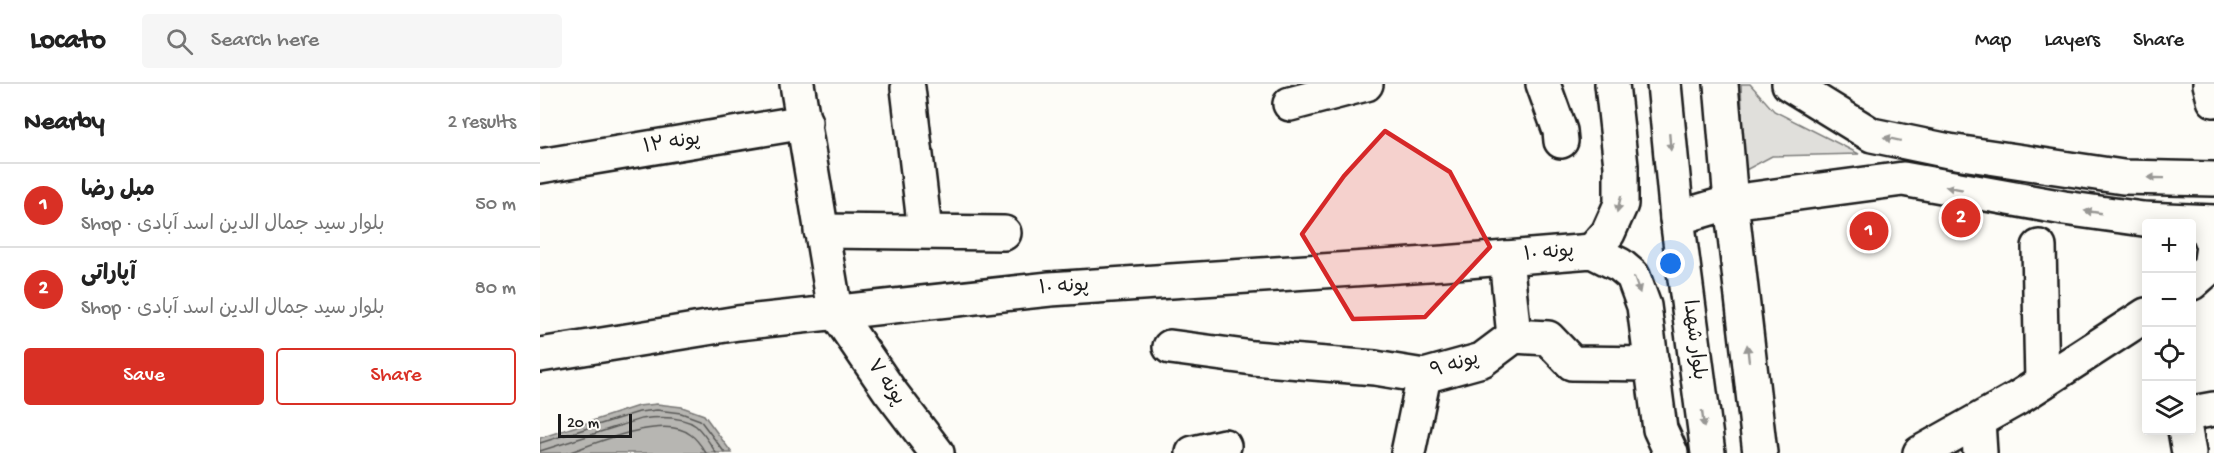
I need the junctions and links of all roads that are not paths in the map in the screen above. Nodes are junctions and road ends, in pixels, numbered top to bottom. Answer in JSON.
{"nodes":[{"id":1,"x":797,"y":84,"type":"edge"},
{"id":2,"x":1366,"y":84,"type":"edge"},
{"id":3,"x":1543,"y":84,"type":"edge"},
{"id":4,"x":1612,"y":84,"type":"edge"},
{"id":5,"x":1664,"y":84,"type":"edge"},
{"id":6,"x":1721,"y":84,"type":"edge"},
{"id":7,"x":1789,"y":84,"type":"edge"},
{"id":8,"x":2210,"y":84,"type":"edge"},
{"id":9,"x":908,"y":88,"type":"dead end"},
{"id":10,"x":2214,"y":100,"type":"edge"},
{"id":11,"x":1290,"y":104,"type":"dead end"},
{"id":12,"x":805,"y":122,"type":"junction"},
{"id":13,"x":1561,"y":141,"type":"dead end"},
{"id":14,"x":540,"y":166,"type":"edge"},
{"id":15,"x":2214,"y":179,"type":"edge"},
{"id":16,"x":1731,"y":202,"type":"junction"},
{"id":17,"x":1677,"y":218,"type":"junction"},
{"id":18,"x":2209,"y":222,"type":"edge"},
{"id":19,"x":821,"y":231,"type":"junction"},
{"id":20,"x":925,"y":231,"type":"junction"},
{"id":21,"x":1004,"y":233,"type":"dead end"},
{"id":22,"x":2039,"y":247,"type":"dead end"},
{"id":23,"x":1592,"y":251,"type":"junction"},
{"id":24,"x":1506,"y":258,"type":"junction"},
{"id":25,"x":2196,"y":280,"type":"edge"},
{"id":26,"x":835,"y":311,"type":"junction"},
{"id":27,"x":2142,"y":318,"type":"edge"},
{"id":28,"x":1514,"y":336,"type":"junction"},
{"id":29,"x":1170,"y":347,"type":"dead end"},
{"id":30,"x":540,"y":355,"type":"edge"},
{"id":31,"x":1652,"y":364,"type":"junction"},
{"id":32,"x":1424,"y":376,"type":"junction"},
{"id":33,"x":2042,"y":382,"type":"junction"},
{"id":34,"x":2214,"y":410,"type":"edge"},
{"id":35,"x":2196,"y":412,"type":"edge"},
{"id":36,"x":1978,"y":421,"type":"junction"},
{"id":37,"x":2186,"y":435,"type":"edge"},
{"id":38,"x":1224,"y":446,"type":"dead end"},
{"id":39,"x":937,"y":453,"type":"edge"},
{"id":40,"x":1193,"y":453,"type":"edge"},
{"id":41,"x":1408,"y":453,"type":"edge"},
{"id":42,"x":1671,"y":453,"type":"edge"},
{"id":43,"x":1708,"y":453,"type":"edge"},
{"id":44,"x":1760,"y":453,"type":"edge"},
{"id":45,"x":1920,"y":453,"type":"edge"},
{"id":46,"x":1980,"y":453,"type":"edge"},
{"id":47,"x":2189,"y":453,"type":"edge"}],
"edges":[{"from":1,"to":12,"type":"street"},
{"from":2,"to":11,"type":"street"},
{"from":3,"to":13,"type":"street"},
{"from":4,"to":23,"type":"street","name":"پونه ۱۰","one_way":true},
{"from":5,"to":17,"type":"street","name":"بلوار شهدا","one_way":true},
{"from":6,"to":16,"type":"street"},
{"from":15,"to":7,"type":"street","one_way":true},
{"from":8,"to":10,"type":"street"},
{"from":9,"to":20,"type":"street"},
{"from":12,"to":14,"type":"street","name":"پونه ۱۲"},
{"from":12,"to":19,"type":"street"},
{"from":16,"to":17,"type":"street"},
{"from":18,"to":16,"type":"street","one_way":true},
{"from":44,"to":16,"type":"street","one_way":true},
{"from":17,"to":43,"type":"street","name":"بلوار شهدا","one_way":true},
{"from":18,"to":25,"type":"street"},
{"from":19,"to":20,"type":"street"},
{"from":19,"to":26,"type":"street"},
{"from":20,"to":21,"type":"street"},
{"from":22,"to":33,"type":"street"},
{"from":23,"to":24,"type":"street","name":"پونه ۱۰"},
{"from":23,"to":31,"type":"street","name":"پونه ۱۰","one_way":true},
{"from":24,"to":26,"type":"street","name":"پونه ۱۰"},
{"from":24,"to":28,"type":"street"},
{"from":26,"to":30,"type":"street","name":"پونه ۱۰"},
{"from":26,"to":39,"type":"street","name":"پونه ۷"},
{"from":27,"to":33,"type":"street"},
{"from":28,"to":31,"type":"street"},
{"from":28,"to":32,"type":"street","name":"پونه ۹"},
{"from":29,"to":32,"type":"street","name":"پونه ۹"},
{"from":31,"to":42,"type":"street","name":"پونه ۱۰"},
{"from":32,"to":41,"type":"street"},
{"from":33,"to":36,"type":"street"},
{"from":34,"to":35,"type":"street"},
{"from":36,"to":45,"type":"street"},
{"from":36,"to":46,"type":"street"},
{"from":37,"to":47,"type":"street"},
{"from":38,"to":40,"type":"street"}]}
